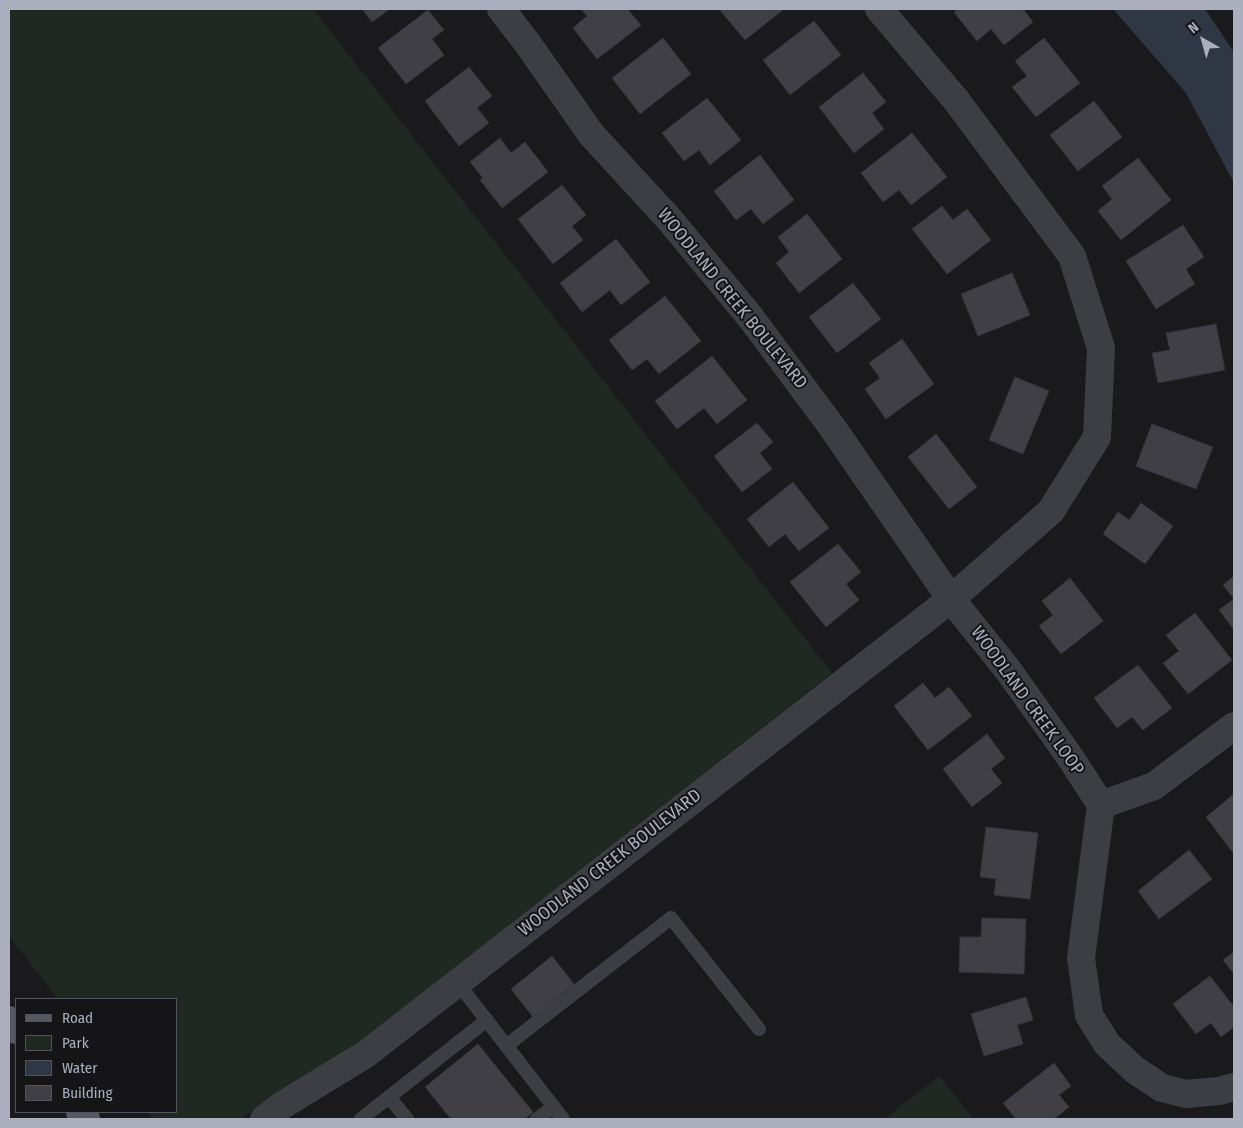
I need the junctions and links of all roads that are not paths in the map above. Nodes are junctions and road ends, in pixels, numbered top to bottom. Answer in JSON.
{"nodes":[{"id":1,"x":501,"y":9,"type":"edge"},
{"id":2,"x":879,"y":9,"type":"edge"},
{"id":3,"x":951,"y":598,"type":"junction"},
{"id":4,"x":1234,"y":726,"type":"edge"},
{"id":5,"x":1101,"y":805,"type":"junction"},
{"id":6,"x":457,"y":982,"type":"junction"},
{"id":7,"x":487,"y":1020,"type":"junction"},
{"id":8,"x":759,"y":1028,"type":"dead end"},
{"id":9,"x":506,"y":1046,"type":"junction"},
{"id":10,"x":1234,"y":1087,"type":"edge"},
{"id":11,"x":389,"y":1097,"type":"junction"},
{"id":12,"x":553,"y":1107,"type":"junction"},
{"id":13,"x":264,"y":1119,"type":"edge"},
{"id":14,"x":361,"y":1119,"type":"edge"},
{"id":15,"x":407,"y":1119,"type":"edge"},
{"id":16,"x":537,"y":1119,"type":"edge"},
{"id":17,"x":563,"y":1119,"type":"edge"}],
"edges":[{"from":1,"to":3,"type":"street","name":"WOODLAND CREEK BOULEVARD"},
{"from":2,"to":3,"type":"street","name":"WOODLAND CREEK BOULEVARD"},
{"from":3,"to":5,"type":"street","name":"WOODLAND CREEK LOOP"},
{"from":3,"to":6,"type":"street","name":"WOODLAND CREEK BOULEVARD"},
{"from":4,"to":5,"type":"street"},
{"from":5,"to":10,"type":"street"},
{"from":6,"to":7,"type":"lane"},
{"from":6,"to":13,"type":"street","name":"WOODLAND CREEK BOULEVARD"},
{"from":7,"to":9,"type":"lane"},
{"from":7,"to":11,"type":"lane"},
{"from":8,"to":9,"type":"lane"},
{"from":9,"to":12,"type":"lane"},
{"from":11,"to":14,"type":"lane"},
{"from":11,"to":15,"type":"lane"},
{"from":12,"to":16,"type":"lane"},
{"from":12,"to":17,"type":"lane"}]}
